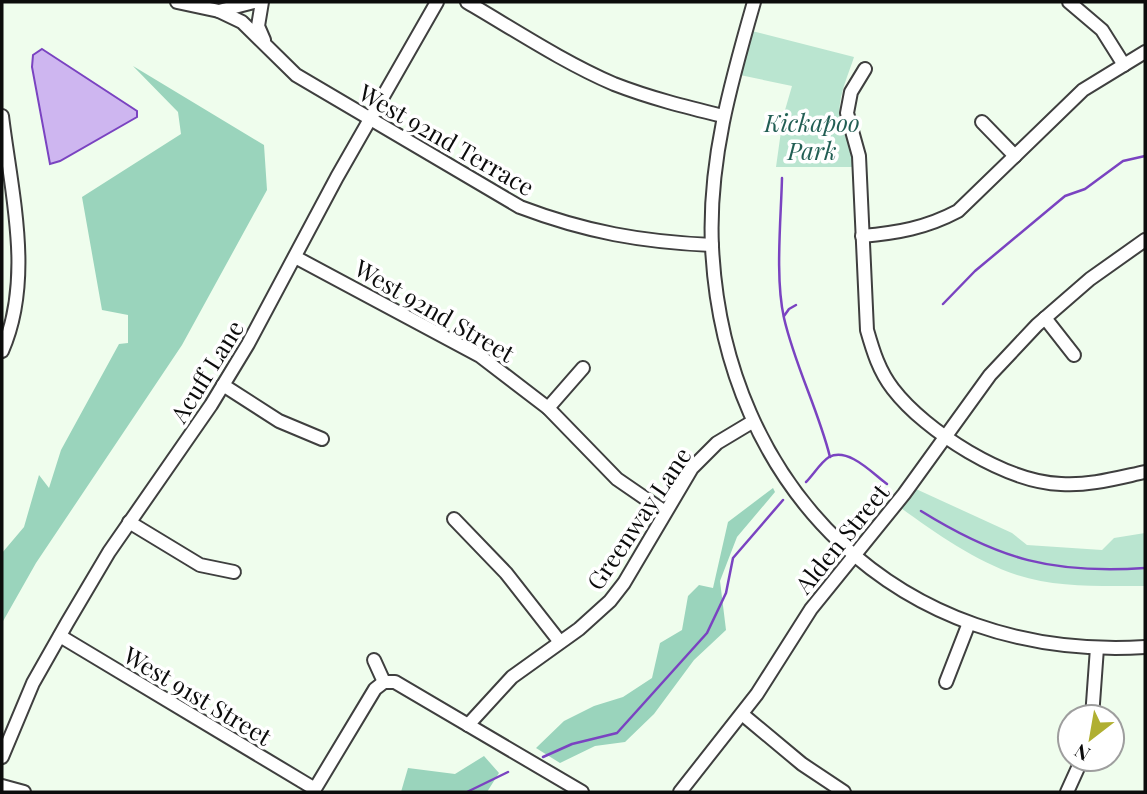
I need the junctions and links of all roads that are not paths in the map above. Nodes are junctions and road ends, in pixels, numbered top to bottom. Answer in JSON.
{"nodes":[{"id":1,"x":177,"y":2,"type":"edge"},
{"id":2,"x":254,"y":2,"type":"edge"},
{"id":3,"x":262,"y":2,"type":"edge"},
{"id":4,"x":437,"y":2,"type":"edge"},
{"id":5,"x":467,"y":2,"type":"edge"},
{"id":6,"x":754,"y":2,"type":"edge"},
{"id":7,"x":1069,"y":2,"type":"edge"},
{"id":8,"x":219,"y":11,"type":"junction"},
{"id":9,"x":264,"y":40,"type":"junction"},
{"id":10,"x":1145,"y":52,"type":"edge"},
{"id":11,"x":1124,"y":65,"type":"junction"},
{"id":12,"x":865,"y":69,"type":"dead end"},
{"id":13,"x":2,"y":116,"type":"edge"},
{"id":14,"x":723,"y":116,"type":"junction"},
{"id":15,"x":369,"y":120,"type":"junction"},
{"id":16,"x":982,"y":122,"type":"dead end"},
{"id":17,"x":1015,"y":156,"type":"junction"},
{"id":18,"x":8,"y":231,"type":"edge"},
{"id":19,"x":862,"y":236,"type":"junction"},
{"id":20,"x":1145,"y":240,"type":"edge"},
{"id":21,"x":712,"y":245,"type":"junction"},
{"id":22,"x":295,"y":257,"type":"junction"},
{"id":23,"x":1045,"y":318,"type":"junction"},
{"id":24,"x":2,"y":351,"type":"edge"},
{"id":25,"x":1074,"y":355,"type":"dead end"},
{"id":26,"x":583,"y":368,"type":"dead end"},
{"id":27,"x":223,"y":386,"type":"junction"},
{"id":28,"x":548,"y":408,"type":"junction"},
{"id":29,"x":752,"y":422,"type":"junction"},
{"id":30,"x":945,"y":434,"type":"junction"},
{"id":31,"x":322,"y":439,"type":"dead end"},
{"id":32,"x":1145,"y":472,"type":"edge"},
{"id":33,"x":665,"y":512,"type":"junction"},
{"id":34,"x":454,"y":519,"type":"dead end"},
{"id":35,"x":129,"y":522,"type":"junction"},
{"id":36,"x":854,"y":554,"type":"junction"},
{"id":37,"x":234,"y":572,"type":"dead end"},
{"id":38,"x":969,"y":622,"type":"junction"},
{"id":39,"x":60,"y":636,"type":"junction"},
{"id":40,"x":560,"y":642,"type":"junction"},
{"id":41,"x":1145,"y":647,"type":"edge"},
{"id":42,"x":1097,"y":648,"type":"junction"},
{"id":43,"x":374,"y":660,"type":"dead end"},
{"id":44,"x":384,"y":682,"type":"junction"},
{"id":45,"x":946,"y":682,"type":"dead end"},
{"id":46,"x":1093,"y":703,"type":"edge"},
{"id":47,"x":741,"y":714,"type":"junction"},
{"id":48,"x":468,"y":725,"type":"junction"},
{"id":49,"x":2,"y":757,"type":"edge"},
{"id":50,"x":1076,"y":773,"type":"edge"},
{"id":51,"x":2,"y":786,"type":"edge"},
{"id":52,"x":314,"y":791,"type":"edge"},
{"id":53,"x":24,"y":792,"type":"edge"},
{"id":54,"x":582,"y":792,"type":"edge"},
{"id":55,"x":680,"y":792,"type":"edge"},
{"id":56,"x":844,"y":792,"type":"edge"},
{"id":57,"x":1067,"y":792,"type":"edge"}],
"edges":[{"from":1,"to":8,"type":"street","name":"West 92nd Terrace"},
{"from":2,"to":8,"type":"street"},
{"from":3,"to":9,"type":"street"},
{"from":4,"to":15,"type":"street","name":"Acuff Lane"},
{"from":5,"to":14,"type":"street"},
{"from":6,"to":14,"type":"street"},
{"from":7,"to":11,"type":"street"},
{"from":8,"to":9,"type":"street","name":"West 92nd Terrace"},
{"from":9,"to":15,"type":"street","name":"West 92nd Terrace"},
{"from":10,"to":11,"type":"street"},
{"from":11,"to":17,"type":"street"},
{"from":12,"to":19,"type":"street"},
{"from":13,"to":18,"type":"street"},
{"from":14,"to":21,"type":"street"},
{"from":15,"to":21,"type":"street","name":"West 92nd Terrace"},
{"from":15,"to":22,"type":"street","name":"Acuff Lane"},
{"from":16,"to":17,"type":"street"},
{"from":17,"to":19,"type":"street"},
{"from":18,"to":24,"type":"street"},
{"from":19,"to":30,"type":"street"},
{"from":20,"to":23,"type":"street","name":"Alden Street"},
{"from":21,"to":29,"type":"street"},
{"from":22,"to":27,"type":"street","name":"Acuff Lane"},
{"from":22,"to":28,"type":"street","name":"West 92nd Street"},
{"from":23,"to":25,"type":"street"},
{"from":23,"to":30,"type":"street","name":"Alden Street"},
{"from":26,"to":28,"type":"street"},
{"from":27,"to":31,"type":"street"},
{"from":27,"to":35,"type":"street","name":"Acuff Lane"},
{"from":28,"to":33,"type":"street","name":"West 92nd Street"},
{"from":29,"to":33,"type":"street","name":"Greenway Lane"},
{"from":29,"to":36,"type":"street"},
{"from":30,"to":32,"type":"street"},
{"from":30,"to":36,"type":"street","name":"Alden Street"},
{"from":33,"to":40,"type":"street","name":"Greenway Lane"},
{"from":34,"to":40,"type":"street"},
{"from":35,"to":37,"type":"street"},
{"from":35,"to":39,"type":"street","name":"Acuff Lane"},
{"from":36,"to":38,"type":"street"},
{"from":36,"to":47,"type":"street","name":"Alden Street"},
{"from":38,"to":42,"type":"street"},
{"from":38,"to":45,"type":"street"},
{"from":39,"to":49,"type":"street","name":"Acuff Lane"},
{"from":39,"to":52,"type":"street","name":"West 91st Street"},
{"from":40,"to":48,"type":"street","name":"Greenway Lane"},
{"from":41,"to":42,"type":"street"},
{"from":42,"to":46,"type":"street"},
{"from":43,"to":44,"type":"street"},
{"from":44,"to":48,"type":"street"},
{"from":44,"to":52,"type":"street"},
{"from":47,"to":55,"type":"street","name":"Alden Street"},
{"from":47,"to":56,"type":"street"},
{"from":48,"to":54,"type":"street"},
{"from":50,"to":57,"type":"street"},
{"from":51,"to":53,"type":"street"}]}
